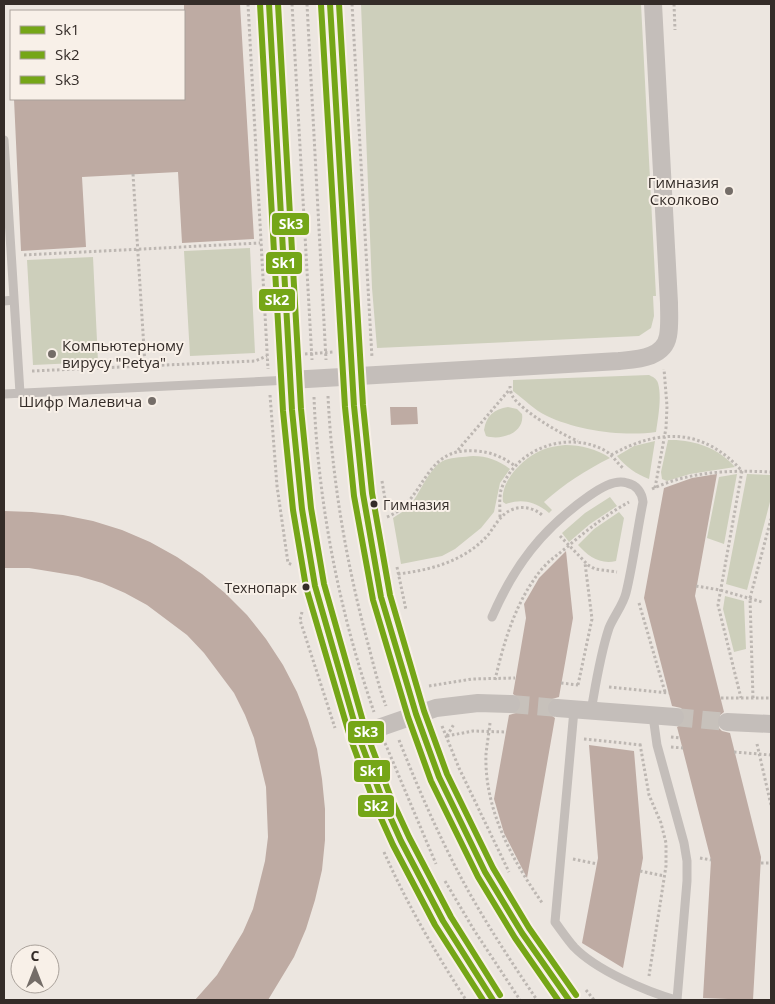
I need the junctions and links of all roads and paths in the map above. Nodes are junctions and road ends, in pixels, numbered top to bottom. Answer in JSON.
{"nodes":[{"id":1,"x":248,"y":4,"type":"edge"},
{"id":2,"x":269,"y":4,"type":"edge"},
{"id":3,"x":292,"y":4,"type":"edge"},
{"id":4,"x":307,"y":4,"type":"edge"},
{"id":5,"x":330,"y":4,"type":"edge"},
{"id":6,"x":352,"y":4,"type":"edge"},
{"id":7,"x":653,"y":4,"type":"edge"},
{"id":8,"x":674,"y":4,"type":"edge"},
{"id":9,"x":675,"y":40,"type":"dead end"},
{"id":10,"x":4,"y":140,"type":"edge"},
{"id":11,"x":133,"y":174,"type":"dead end"},
{"id":12,"x":260,"y":243,"type":"junction"},
{"id":13,"x":137,"y":250,"type":"junction"},
{"id":14,"x":11,"y":256,"type":"junction"},
{"id":15,"x":14,"y":300,"type":"junction"},
{"id":16,"x":4,"y":301,"type":"edge"},
{"id":17,"x":663,"y":348,"type":"junction"},
{"id":18,"x":312,"y":353,"type":"junction"},
{"id":19,"x":300,"y":354,"type":"dead end"},
{"id":20,"x":372,"y":361,"type":"dead end"},
{"id":21,"x":145,"y":365,"type":"junction"},
{"id":22,"x":313,"y":367,"type":"dead end"},
{"id":23,"x":19,"y":371,"type":"junction"},
{"id":24,"x":352,"y":376,"type":"junction"},
{"id":25,"x":290,"y":380,"type":"junction"},
{"id":26,"x":20,"y":393,"type":"junction"},
{"id":27,"x":4,"y":394,"type":"edge"},
{"id":28,"x":664,"y":436,"type":"junction"},
{"id":29,"x":581,"y":442,"type":"junction"},
{"id":30,"x":458,"y":450,"type":"junction"},
{"id":31,"x":611,"y":455,"type":"junction"},
{"id":32,"x":515,"y":466,"type":"junction"},
{"id":33,"x":627,"y":471,"type":"dead end"},
{"id":34,"x":742,"y":471,"type":"junction"},
{"id":35,"x":771,"y":472,"type":"edge"},
{"id":36,"x":381,"y":473,"type":"dead end"},
{"id":37,"x":654,"y":488,"type":"junction"},
{"id":38,"x":642,"y":495,"type":"junction"},
{"id":39,"x":387,"y":517,"type":"junction"},
{"id":40,"x":500,"y":518,"type":"dead end"},
{"id":41,"x":771,"y":519,"type":"edge"},
{"id":42,"x":389,"y":526,"type":"dead end"},
{"id":43,"x":584,"y":563,"type":"dead end"},
{"id":44,"x":396,"y":564,"type":"dead end"},
{"id":45,"x":630,"y":574,"type":"junction"},
{"id":46,"x":696,"y":586,"type":"dead end"},
{"id":47,"x":720,"y":590,"type":"junction"},
{"id":48,"x":750,"y":598,"type":"junction"},
{"id":49,"x":762,"y":602,"type":"dead end"},
{"id":50,"x":408,"y":615,"type":"dead end"},
{"id":51,"x":492,"y":617,"type":"dead end"},
{"id":52,"x":426,"y":678,"type":"dead end"},
{"id":53,"x":515,"y":678,"type":"dead end"},
{"id":54,"x":495,"y":680,"type":"junction"},
{"id":55,"x":561,"y":683,"type":"dead end"},
{"id":56,"x":578,"y":685,"type":"junction"},
{"id":57,"x":429,"y":686,"type":"junction"},
{"id":58,"x":595,"y":686,"type":"junction"},
{"id":59,"x":721,"y":698,"type":"dead end"},
{"id":60,"x":741,"y":698,"type":"junction"},
{"id":61,"x":753,"y":698,"type":"junction"},
{"id":62,"x":771,"y":698,"type":"edge"},
{"id":63,"x":511,"y":704,"type":"tunnel mouth"},
{"id":64,"x":436,"y":708,"type":"junction"},
{"id":65,"x":574,"y":709,"type":"junction"},
{"id":66,"x":416,"y":714,"type":"junction"},
{"id":67,"x":653,"y":716,"type":"junction"},
{"id":68,"x":675,"y":717,"type":"tunnel mouth"},
{"id":69,"x":482,"y":722,"type":"dead end"},
{"id":70,"x":727,"y":722,"type":"tunnel mouth"},
{"id":71,"x":464,"y":723,"type":"dead end"},
{"id":72,"x":490,"y":723,"type":"junction"},
{"id":73,"x":499,"y":724,"type":"dead end"},
{"id":74,"x":771,"y":724,"type":"edge"},
{"id":75,"x":489,"y":731,"type":"junction"},
{"id":76,"x":506,"y":732,"type":"dead end"},
{"id":77,"x":358,"y":735,"type":"junction"},
{"id":78,"x":446,"y":736,"type":"junction"},
{"id":79,"x":572,"y":738,"type":"junction"},
{"id":80,"x":640,"y":744,"type":"junction"},
{"id":81,"x":756,"y":744,"type":"dead end"},
{"id":82,"x":657,"y":745,"type":"junction"},
{"id":83,"x":682,"y":748,"type":"dead end"},
{"id":84,"x":734,"y":752,"type":"dead end"},
{"id":85,"x":758,"y":755,"type":"junction"},
{"id":86,"x":771,"y":755,"type":"edge"},
{"id":87,"x":418,"y":786,"type":"dead end"},
{"id":88,"x":769,"y":789,"type":"edge"},
{"id":89,"x":771,"y":805,"type":"edge"},
{"id":90,"x":561,"y":856,"type":"junction"},
{"id":91,"x":761,"y":862,"type":"dead end"},
{"id":92,"x":771,"y":863,"type":"edge"},
{"id":93,"x":597,"y":864,"type":"dead end"},
{"id":94,"x":640,"y":872,"type":"dead end"},
{"id":95,"x":664,"y":876,"type":"junction"},
{"id":96,"x":513,"y":879,"type":"dead end"},
{"id":97,"x":555,"y":922,"type":"junction"},
{"id":98,"x":583,"y":985,"type":"dead end"},
{"id":99,"x":642,"y":988,"type":"junction"},
{"id":100,"x":493,"y":1000,"type":"edge"},
{"id":101,"x":537,"y":1000,"type":"edge"},
{"id":102,"x":568,"y":1000,"type":"edge"},
{"id":103,"x":594,"y":1000,"type":"edge"},
{"id":104,"x":676,"y":1000,"type":"edge"}],
"edges":[{"from":1,"to":12,"type":"path"},
{"from":2,"to":25,"type":"street"},
{"from":3,"to":18,"type":"path"},
{"from":4,"to":18,"type":"path"},
{"from":5,"to":24,"type":"street"},
{"from":6,"to":20,"type":"path"},
{"from":7,"to":17,"type":"street"},
{"from":8,"to":9,"type":"path"},
{"from":10,"to":14,"type":"lane"},
{"from":11,"to":13,"type":"path"},
{"from":12,"to":13,"type":"path"},
{"from":12,"to":21,"type":"path"},
{"from":13,"to":14,"type":"path"},
{"from":13,"to":21,"type":"path"},
{"from":14,"to":15,"type":"lane"},
{"from":15,"to":16,"type":"lane"},
{"from":15,"to":23,"type":"lane"},
{"from":17,"to":24,"type":"street"},
{"from":17,"to":28,"type":"path"},
{"from":18,"to":19,"type":"path"},
{"from":18,"to":22,"type":"path"},
{"from":21,"to":23,"type":"path"},
{"from":23,"to":26,"type":"lane"},
{"from":24,"to":25,"type":"street"},
{"from":24,"to":66,"type":"street"},
{"from":25,"to":26,"type":"lane"},
{"from":25,"to":77,"type":"street"},
{"from":26,"to":27,"type":"lane"},
{"from":28,"to":31,"type":"path"},
{"from":28,"to":34,"type":"path"},
{"from":28,"to":37,"type":"path"},
{"from":29,"to":30,"type":"path"},
{"from":29,"to":31,"type":"path"},
{"from":29,"to":32,"type":"path"},
{"from":30,"to":32,"type":"path"},
{"from":30,"to":39,"type":"path"},
{"from":31,"to":33,"type":"path"},
{"from":32,"to":40,"type":"path"},
{"from":34,"to":35,"type":"path"},
{"from":34,"to":37,"type":"path"},
{"from":34,"to":47,"type":"path"},
{"from":36,"to":39,"type":"path"},
{"from":37,"to":38,"type":"path"},
{"from":38,"to":45,"type":"lane"},
{"from":38,"to":51,"type":"lane"},
{"from":38,"to":54,"type":"path"},
{"from":39,"to":42,"type":"path"},
{"from":41,"to":48,"type":"path"},
{"from":43,"to":56,"type":"path"},
{"from":44,"to":50,"type":"path"},
{"from":45,"to":58,"type":"lane"},
{"from":45,"to":58,"type":"path"},
{"from":46,"to":47,"type":"path"},
{"from":47,"to":48,"type":"path"},
{"from":47,"to":60,"type":"path"},
{"from":48,"to":49,"type":"path"},
{"from":48,"to":61,"type":"path"},
{"from":52,"to":57,"type":"path"},
{"from":53,"to":54,"type":"path"},
{"from":54,"to":57,"type":"path"},
{"from":55,"to":56,"type":"path"},
{"from":56,"to":58,"type":"path"},
{"from":57,"to":64,"type":"path"},
{"from":58,"to":65,"type":"lane"},
{"from":59,"to":60,"type":"path"},
{"from":60,"to":61,"type":"path"},
{"from":61,"to":62,"type":"path"},
{"from":63,"to":64,"type":"street"},
{"from":64,"to":66,"type":"street"},
{"from":64,"to":78,"type":"path"},
{"from":65,"to":67,"type":"street"},
{"from":65,"to":79,"type":"lane"},
{"from":66,"to":77,"type":"street"},
{"from":66,"to":102,"type":"street"},
{"from":67,"to":68,"type":"street"},
{"from":67,"to":82,"type":"lane"},
{"from":69,"to":72,"type":"path"},
{"from":70,"to":74,"type":"street"},
{"from":71,"to":78,"type":"path"},
{"from":72,"to":73,"type":"path"},
{"from":72,"to":75,"type":"path"},
{"from":75,"to":76,"type":"path"},
{"from":75,"to":78,"type":"path"},
{"from":75,"to":97,"type":"path"},
{"from":77,"to":100,"type":"street"},
{"from":78,"to":96,"type":"path"},
{"from":79,"to":80,"type":"path"},
{"from":79,"to":90,"type":"lane"},
{"from":80,"to":82,"type":"path"},
{"from":80,"to":95,"type":"path"},
{"from":81,"to":85,"type":"path"},
{"from":82,"to":83,"type":"path"},
{"from":82,"to":104,"type":"lane"},
{"from":84,"to":85,"type":"path"},
{"from":85,"to":86,"type":"path"},
{"from":85,"to":88,"type":"path"},
{"from":87,"to":101,"type":"path"},
{"from":88,"to":89,"type":"path"},
{"from":90,"to":93,"type":"path"},
{"from":90,"to":97,"type":"lane"},
{"from":91,"to":92,"type":"path"},
{"from":94,"to":95,"type":"path"},
{"from":95,"to":99,"type":"path"},
{"from":97,"to":99,"type":"lane"},
{"from":98,"to":103,"type":"path"},
{"from":99,"to":104,"type":"lane"}]}
